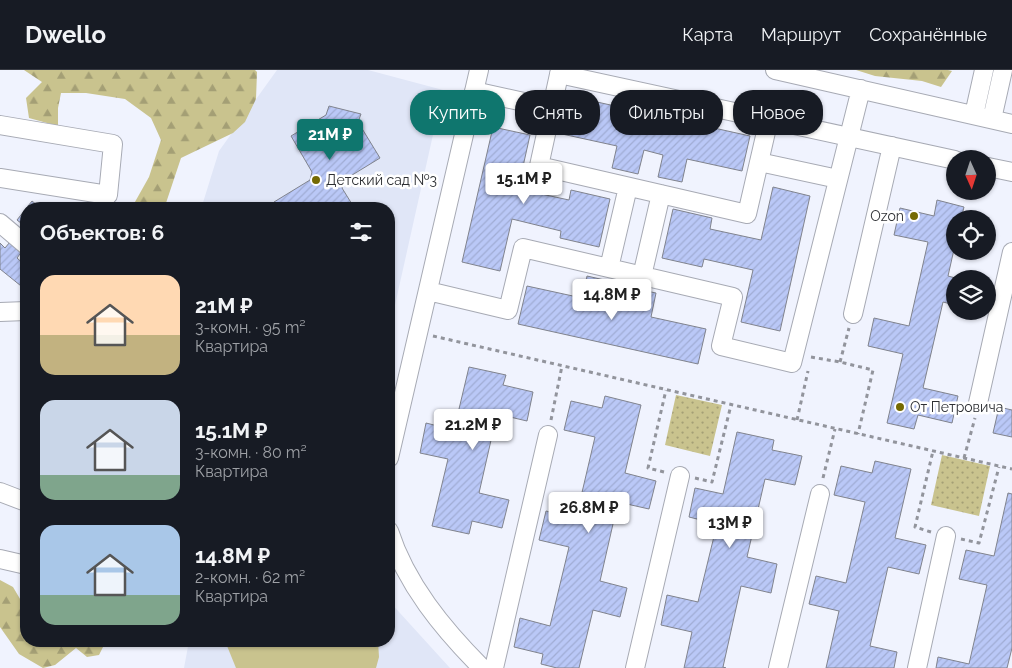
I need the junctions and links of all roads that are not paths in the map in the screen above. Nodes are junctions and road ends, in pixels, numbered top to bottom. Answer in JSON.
{"nodes":[{"id":1,"x":479,"y":70,"type":"edge"},
{"id":2,"x":775,"y":70,"type":"edge"},
{"id":3,"x":984,"y":70,"type":"edge"},
{"id":4,"x":1003,"y":70,"type":"edge"},
{"id":5,"x":559,"y":72,"type":"edge"},
{"id":6,"x":861,"y":89,"type":"junction"},
{"id":7,"x":474,"y":90,"type":"edge"},
{"id":8,"x":555,"y":90,"type":"edge"},
{"id":9,"x":733,"y":112,"type":"edge"},
{"id":10,"x":974,"y":115,"type":"junction"},
{"id":11,"x":992,"y":119,"type":"junction"},
{"id":12,"x":1012,"y":124,"type":"edge"},
{"id":13,"x":0,"y":125,"type":"edge"},
{"id":14,"x":823,"y":131,"type":"edge"},
{"id":15,"x":464,"y":135,"type":"edge"},
{"id":16,"x":545,"y":135,"type":"edge"},
{"id":17,"x":765,"y":135,"type":"edge"},
{"id":18,"x":849,"y":136,"type":"junction"},
{"id":19,"x":892,"y":146,"type":"junction"},
{"id":20,"x":946,"y":158,"type":"edge"},
{"id":21,"x":759,"y":162,"type":"junction"},
{"id":22,"x":996,"y":169,"type":"edge"},
{"id":23,"x":1012,"y":172,"type":"edge"},
{"id":24,"x":0,"y":178,"type":"edge"},
{"id":25,"x":838,"y":179,"type":"junction"},
{"id":26,"x":628,"y":187,"type":"junction"},
{"id":27,"x":661,"y":194,"type":"junction"},
{"id":28,"x":0,"y":223,"type":"edge"},
{"id":29,"x":20,"y":240,"type":"edge"},
{"id":30,"x":1012,"y":252,"type":"edge"},
{"id":31,"x":609,"y":268,"type":"junction"},
{"id":32,"x":642,"y":276,"type":"junction"},
{"id":33,"x":428,"y":291,"type":"junction"},
{"id":34,"x":20,"y":311,"type":"edge"},
{"id":35,"x":0,"y":312,"type":"edge"},
{"id":36,"x":853,"y":314,"type":"road end"},
{"id":37,"x":978,"y":403,"type":"road end"},
{"id":38,"x":395,"y":432,"type":"edge"},
{"id":39,"x":548,"y":435,"type":"road end"},
{"id":40,"x":680,"y":476,"type":"road end"},
{"id":41,"x":0,"y":492,"type":"edge"},
{"id":42,"x":820,"y":494,"type":"road end"},
{"id":43,"x":20,"y":500,"type":"edge"},
{"id":44,"x":946,"y":536,"type":"road end"},
{"id":45,"x":395,"y":549,"type":"edge"},
{"id":46,"x":0,"y":559,"type":"edge"},
{"id":47,"x":20,"y":564,"type":"edge"},
{"id":48,"x":482,"y":668,"type":"edge"},
{"id":49,"x":494,"y":668,"type":"edge"},
{"id":50,"x":635,"y":668,"type":"edge"},
{"id":51,"x":778,"y":668,"type":"edge"},
{"id":52,"x":917,"y":668,"type":"edge"}],
"edges":[{"from":1,"to":7,"type":"street"},
{"from":2,"to":6,"type":"street"},
{"from":3,"to":10,"type":"street"},
{"from":4,"to":11,"type":"street"},
{"from":5,"to":8,"type":"street"},
{"from":5,"to":9,"type":"street"},
{"from":6,"to":10,"type":"street"},
{"from":6,"to":18,"type":"street"},
{"from":10,"to":11,"type":"street"},
{"from":11,"to":12,"type":"street"},
{"from":13,"to":24,"type":"street"},
{"from":14,"to":18,"type":"street"},
{"from":15,"to":33,"type":"street"},
{"from":16,"to":26,"type":"street"},
{"from":17,"to":21,"type":"street"},
{"from":18,"to":19,"type":"street"},
{"from":18,"to":25,"type":"street"},
{"from":19,"to":20,"type":"street"},
{"from":19,"to":36,"type":"street"},
{"from":21,"to":25,"type":"street"},
{"from":21,"to":27,"type":"street"},
{"from":22,"to":23,"type":"street"},
{"from":25,"to":32,"type":"street"},
{"from":26,"to":27,"type":"street"},
{"from":26,"to":31,"type":"street"},
{"from":27,"to":32,"type":"street"},
{"from":28,"to":29,"type":"street"},
{"from":30,"to":37,"type":"street"},
{"from":31,"to":32,"type":"street"},
{"from":31,"to":33,"type":"street"},
{"from":33,"to":38,"type":"street"},
{"from":34,"to":35,"type":"street"},
{"from":39,"to":49,"type":"street"},
{"from":40,"to":50,"type":"street"},
{"from":41,"to":43,"type":"street"},
{"from":42,"to":51,"type":"street"},
{"from":44,"to":52,"type":"street"},
{"from":45,"to":48,"type":"street"},
{"from":46,"to":47,"type":"street"}]}
